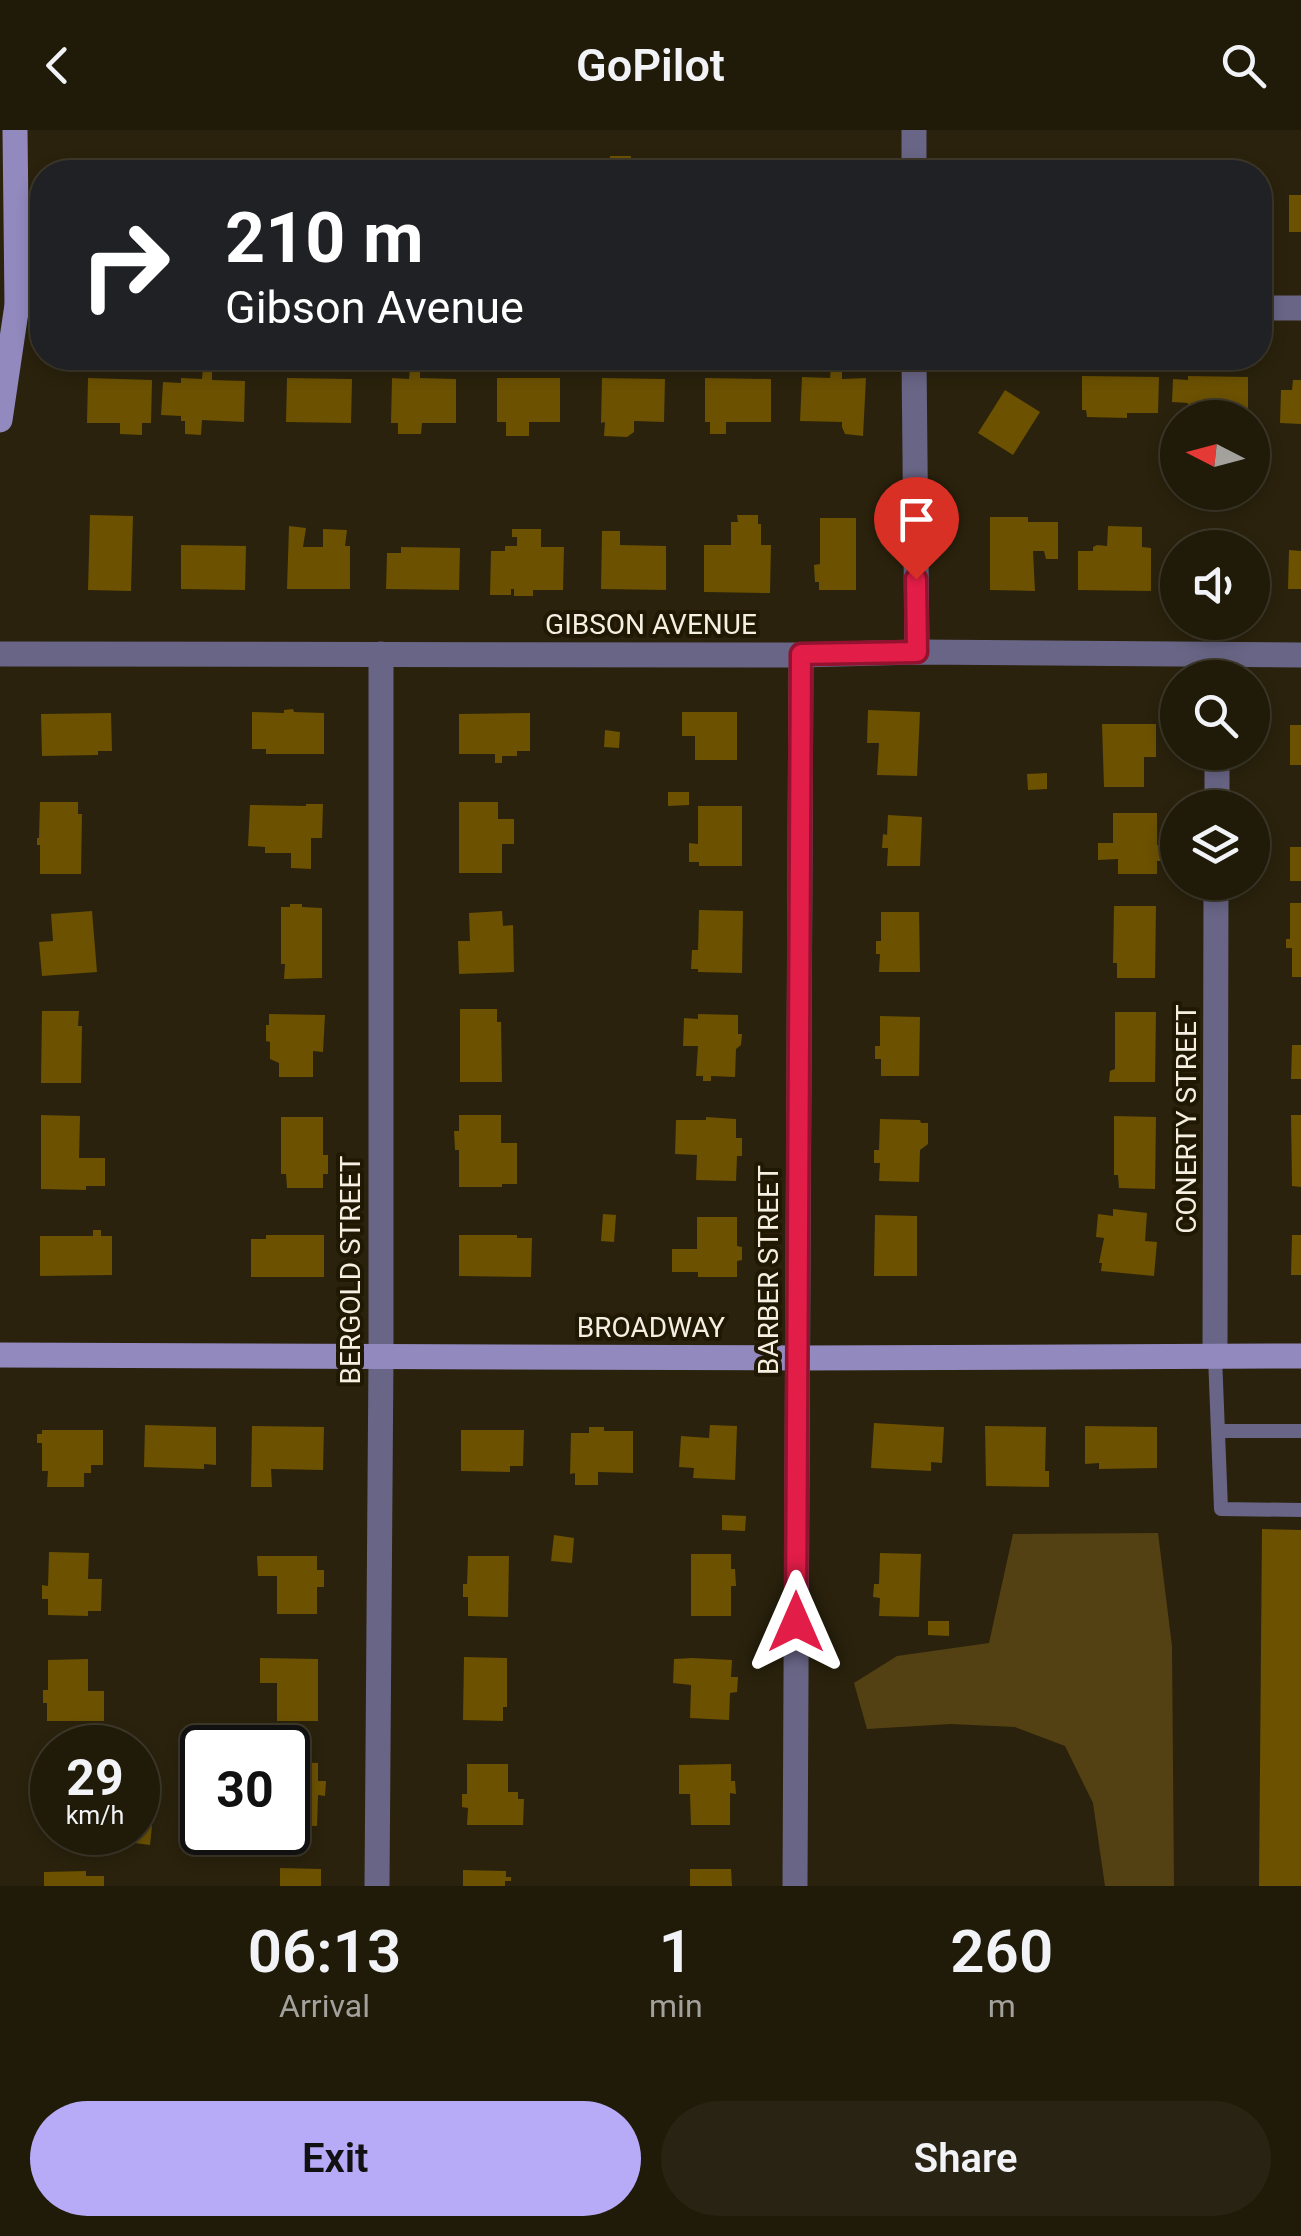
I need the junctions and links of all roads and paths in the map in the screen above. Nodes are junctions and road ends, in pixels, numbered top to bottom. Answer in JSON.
{"nodes":[{"id":1,"x":15,"y":130,"type":"edge"},
{"id":2,"x":914,"y":130,"type":"edge"},
{"id":3,"x":914,"y":160,"type":"edge"},
{"id":4,"x":20,"y":305,"type":"edge"},
{"id":5,"x":1272,"y":308,"type":"edge"},
{"id":6,"x":1301,"y":308,"type":"edge"},
{"id":7,"x":914,"y":370,"type":"edge"},
{"id":8,"x":0,"y":420,"type":"edge"},
{"id":9,"x":917,"y":652,"type":"junction"},
{"id":10,"x":0,"y":654,"type":"edge"},
{"id":11,"x":380,"y":654,"type":"junction"},
{"id":12,"x":801,"y":654,"type":"junction"},
{"id":13,"x":1301,"y":655,"type":"edge"},
{"id":14,"x":1263,"y":660,"type":"edge"},
{"id":15,"x":1160,"y":663,"type":"edge"},
{"id":16,"x":1216,"y":900,"type":"edge"},
{"id":17,"x":0,"y":1355,"type":"edge"},
{"id":18,"x":380,"y":1356,"type":"junction"},
{"id":19,"x":1215,"y":1356,"type":"junction"},
{"id":20,"x":1301,"y":1356,"type":"edge"},
{"id":21,"x":798,"y":1358,"type":"junction"},
{"id":22,"x":1218,"y":1431,"type":"junction"},
{"id":23,"x":1301,"y":1431,"type":"edge"},
{"id":24,"x":1301,"y":1510,"type":"edge"},
{"id":25,"x":378,"y":1886,"type":"edge"},
{"id":26,"x":795,"y":1886,"type":"edge"}],
"edges":[{"from":1,"to":4,"type":"street"},
{"from":2,"to":3,"type":"street"},
{"from":4,"to":8,"type":"street"},
{"from":5,"to":6,"type":"street"},
{"from":7,"to":9,"type":"street"},
{"from":9,"to":12,"type":"street","name":"GIBSON AVENUE"},
{"from":9,"to":15,"type":"street","name":"GIBSON AVENUE"},
{"from":10,"to":11,"type":"street","name":"GIBSON AVENUE"},
{"from":11,"to":12,"type":"street","name":"GIBSON AVENUE"},
{"from":11,"to":18,"type":"street","name":"BERGOLD STREET"},
{"from":12,"to":21,"type":"street","name":"BARBER STREET"},
{"from":13,"to":14,"type":"street","name":"GIBSON AVENUE"},
{"from":16,"to":19,"type":"street","name":"CONERTY STREET"},
{"from":17,"to":18,"type":"street","name":"BROADWAY"},
{"from":18,"to":21,"type":"street","name":"BROADWAY"},
{"from":18,"to":25,"type":"street","name":"BERGOLD STREET"},
{"from":19,"to":20,"type":"street","name":"BROADWAY"},
{"from":19,"to":21,"type":"street","name":"BROADWAY"},
{"from":19,"to":22,"type":"lane"},
{"from":21,"to":26,"type":"street","name":"BARBER STREET"},
{"from":22,"to":23,"type":"lane"},
{"from":22,"to":24,"type":"lane"}]}
